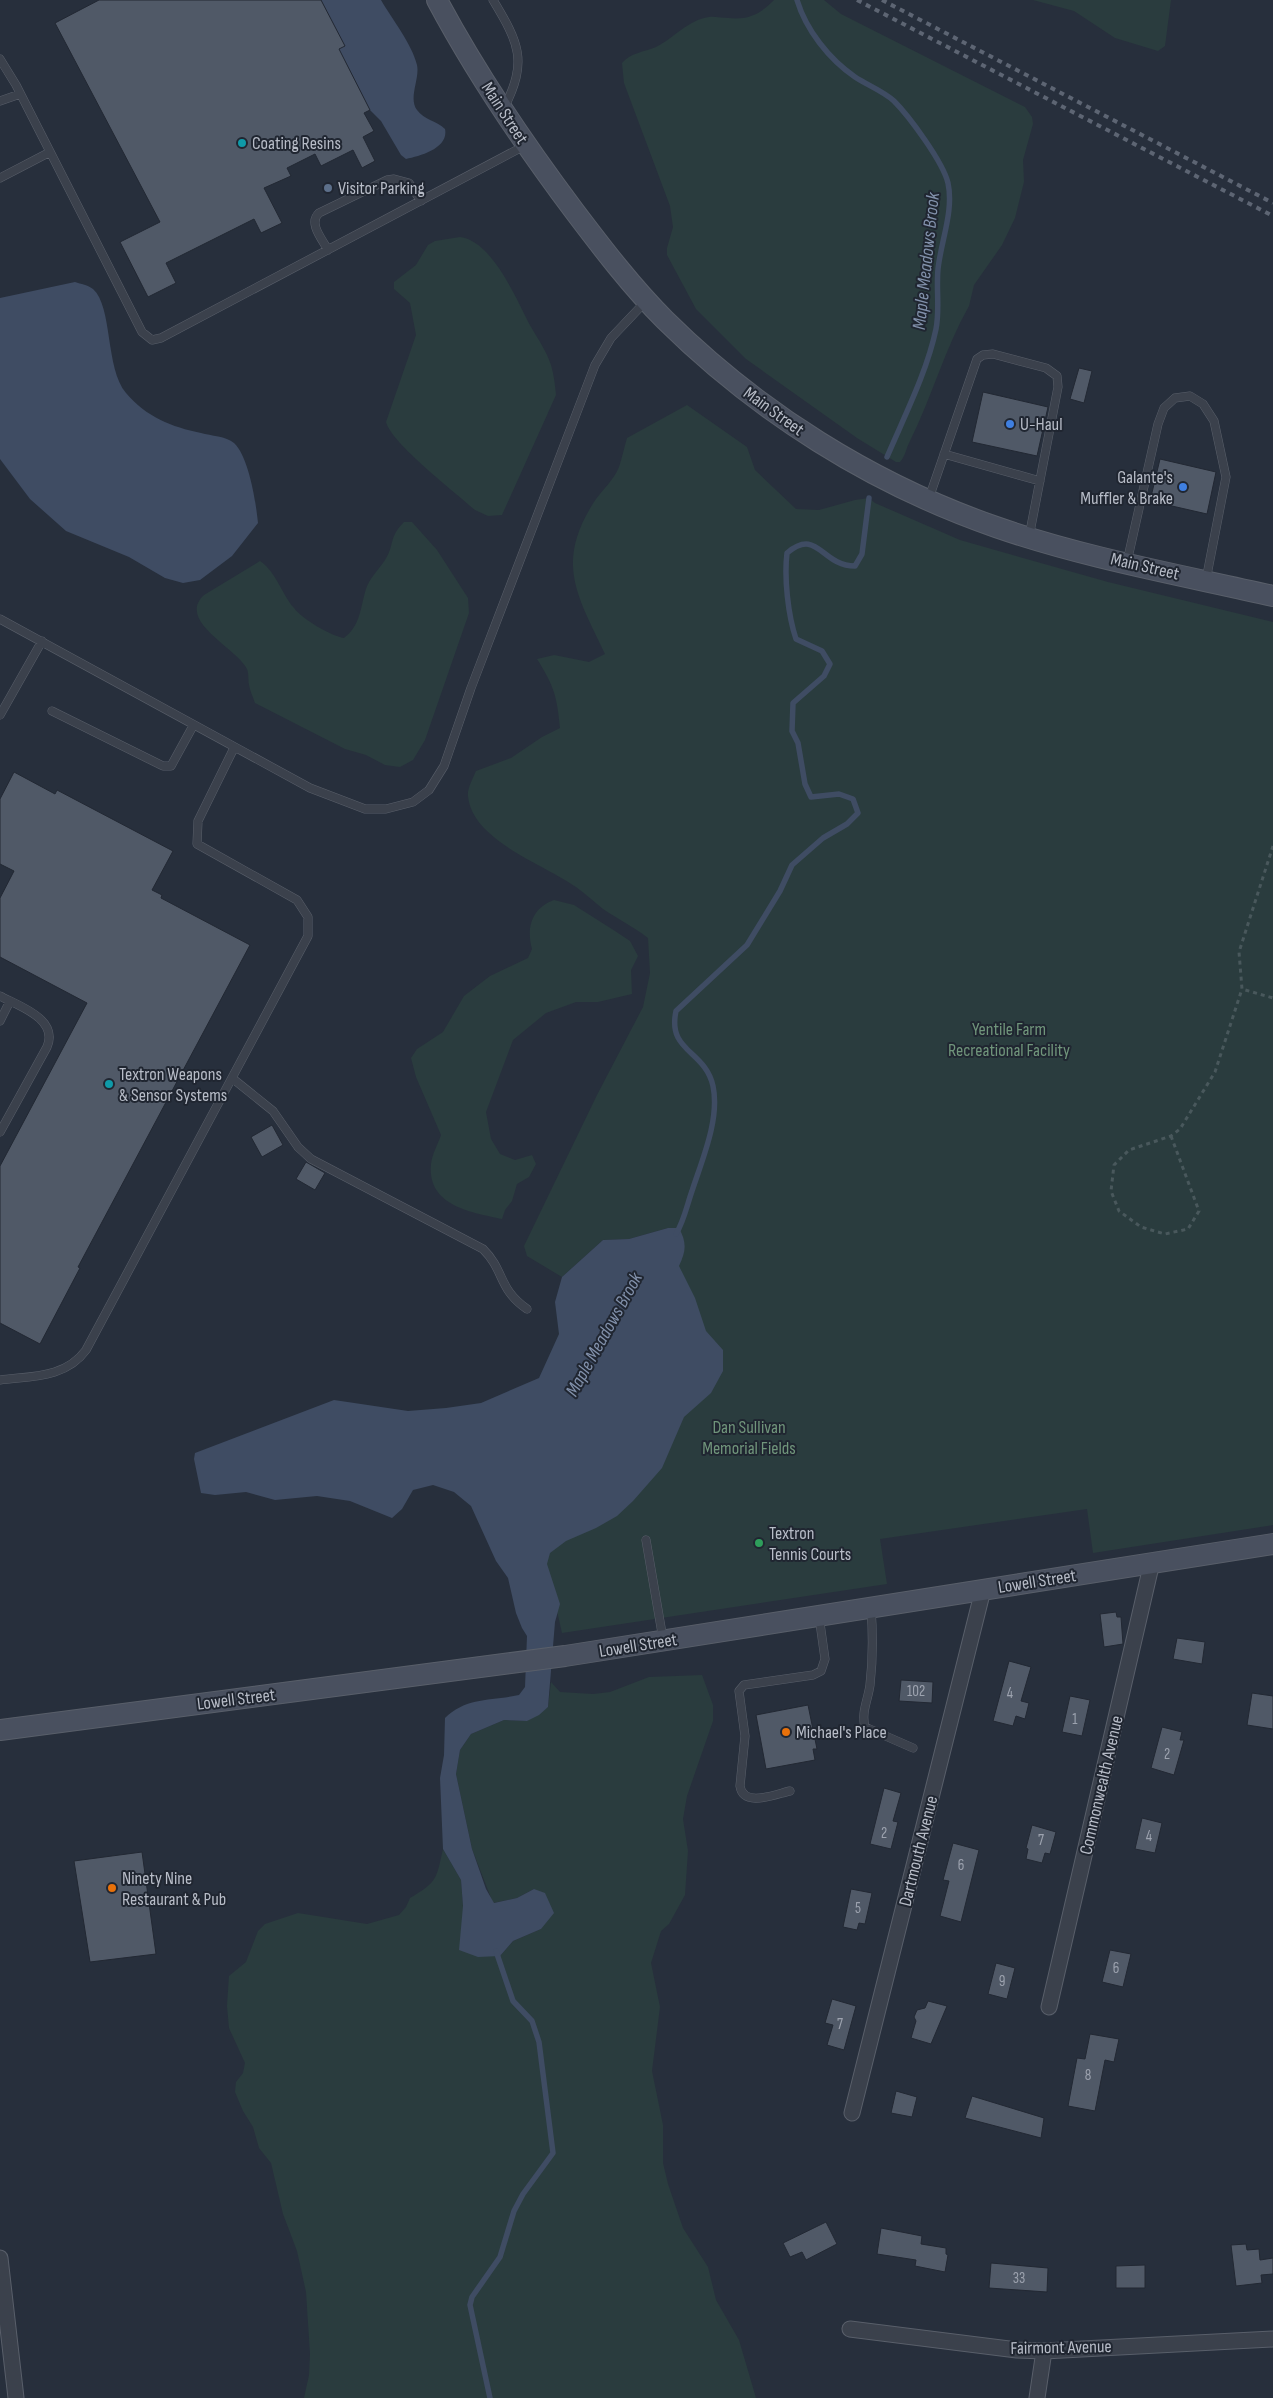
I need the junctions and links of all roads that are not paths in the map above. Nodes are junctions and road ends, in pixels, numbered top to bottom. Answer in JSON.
{"nodes":[{"id":1,"x":437,"y":0,"type":"edge"},
{"id":2,"x":493,"y":0,"type":"edge"},
{"id":3,"x":0,"y":59,"type":"edge"},
{"id":4,"x":20,"y":94,"type":"junction"},
{"id":5,"x":0,"y":101,"type":"edge"},
{"id":6,"x":502,"y":112,"type":"junction"},
{"id":7,"x":526,"y":145,"type":"junction"},
{"id":8,"x":50,"y":152,"type":"junction"},
{"id":9,"x":0,"y":178,"type":"edge"},
{"id":10,"x":421,"y":201,"type":"junction"},
{"id":11,"x":328,"y":250,"type":"junction"},
{"id":12,"x":647,"y":300,"type":"junction"},
{"id":13,"x":944,"y":454,"type":"junction"},
{"id":14,"x":1040,"y":481,"type":"junction"},
{"id":15,"x":928,"y":500,"type":"junction"},
{"id":16,"x":1029,"y":537,"type":"junction"},
{"id":17,"x":1127,"y":562,"type":"junction"},
{"id":18,"x":1206,"y":580,"type":"junction"},
{"id":19,"x":1273,"y":596,"type":"edge"},
{"id":20,"x":0,"y":619,"type":"edge"},
{"id":21,"x":42,"y":641,"type":"junction"},
{"id":22,"x":52,"y":711,"type":"dead end"},
{"id":23,"x":0,"y":715,"type":"edge"},
{"id":24,"x":193,"y":726,"type":"junction"},
{"id":25,"x":234,"y":748,"type":"junction"},
{"id":26,"x":0,"y":996,"type":"edge"},
{"id":27,"x":10,"y":1001,"type":"junction"},
{"id":28,"x":0,"y":1021,"type":"edge"},
{"id":29,"x":232,"y":1078,"type":"junction"},
{"id":30,"x":0,"y":1132,"type":"edge"},
{"id":31,"x":527,"y":1308,"type":"dead end"},
{"id":32,"x":0,"y":1380,"type":"edge"},
{"id":33,"x":646,"y":1540,"type":"dead end"},
{"id":34,"x":1273,"y":1544,"type":"edge"},
{"id":35,"x":1152,"y":1562,"type":"junction"},
{"id":36,"x":983,"y":1590,"type":"junction"},
{"id":37,"x":871,"y":1608,"type":"junction"},
{"id":38,"x":819,"y":1616,"type":"junction"},
{"id":39,"x":664,"y":1641,"type":"junction"},
{"id":40,"x":0,"y":1730,"type":"edge"},
{"id":41,"x":913,"y":1748,"type":"dead end"},
{"id":42,"x":790,"y":1791,"type":"dead end"},
{"id":43,"x":1050,"y":2007,"type":"dead end"},
{"id":44,"x":852,"y":2113,"type":"dead end"},
{"id":45,"x":0,"y":2258,"type":"edge"},
{"id":46,"x":850,"y":2329,"type":"dead end"},
{"id":47,"x":1273,"y":2339,"type":"edge"},
{"id":48,"x":1044,"y":2351,"type":"junction"},
{"id":49,"x":16,"y":2398,"type":"edge"},
{"id":50,"x":1037,"y":2398,"type":"edge"}],
"edges":[{"from":1,"to":6,"type":"main road","name":"Main Street"},
{"from":2,"to":6,"type":"lane"},
{"from":3,"to":4,"type":"lane"},
{"from":4,"to":5,"type":"lane"},
{"from":4,"to":8,"type":"lane"},
{"from":6,"to":7,"type":"main road","name":"Main Street"},
{"from":7,"to":10,"type":"lane"},
{"from":7,"to":12,"type":"main road","name":"Main Street"},
{"from":8,"to":9,"type":"lane"},
{"from":8,"to":11,"type":"lane"},
{"from":10,"to":11,"type":"lane"},
{"from":10,"to":11,"type":"lane"},
{"from":12,"to":15,"type":"main road","name":"Main Street"},
{"from":12,"to":25,"type":"lane"},
{"from":13,"to":14,"type":"lane"},
{"from":13,"to":14,"type":"lane"},
{"from":13,"to":15,"type":"lane"},
{"from":14,"to":16,"type":"lane"},
{"from":15,"to":16,"type":"main road","name":"Main Street"},
{"from":16,"to":17,"type":"main road","name":"Main Street"},
{"from":17,"to":18,"type":"main road","name":"Main Street"},
{"from":17,"to":18,"type":"lane"},
{"from":18,"to":19,"type":"main road","name":"Main Street"},
{"from":20,"to":21,"type":"lane"},
{"from":21,"to":23,"type":"lane"},
{"from":21,"to":24,"type":"lane"},
{"from":22,"to":24,"type":"lane"},
{"from":24,"to":25,"type":"lane"},
{"from":25,"to":29,"type":"lane"},
{"from":26,"to":27,"type":"lane"},
{"from":27,"to":28,"type":"lane"},
{"from":27,"to":30,"type":"lane"},
{"from":29,"to":31,"type":"lane"},
{"from":29,"to":32,"type":"lane"},
{"from":33,"to":39,"type":"lane"},
{"from":34,"to":35,"type":"main road","name":"Lowell Street"},
{"from":35,"to":36,"type":"main road","name":"Lowell Street"},
{"from":35,"to":43,"type":"street","name":"Commonwealth Avenue"},
{"from":36,"to":37,"type":"main road","name":"Lowell Street"},
{"from":36,"to":44,"type":"street","name":"Dartmouth Avenue"},
{"from":37,"to":38,"type":"main road","name":"Lowell Street"},
{"from":37,"to":41,"type":"lane"},
{"from":38,"to":39,"type":"main road","name":"Lowell Street"},
{"from":38,"to":42,"type":"lane"},
{"from":39,"to":40,"type":"main road","name":"Lowell Street"},
{"from":45,"to":49,"type":"street"},
{"from":46,"to":48,"type":"street","name":"Fairmont Avenue"},
{"from":47,"to":48,"type":"street","name":"Fairmont Avenue"},
{"from":48,"to":50,"type":"street"}]}
